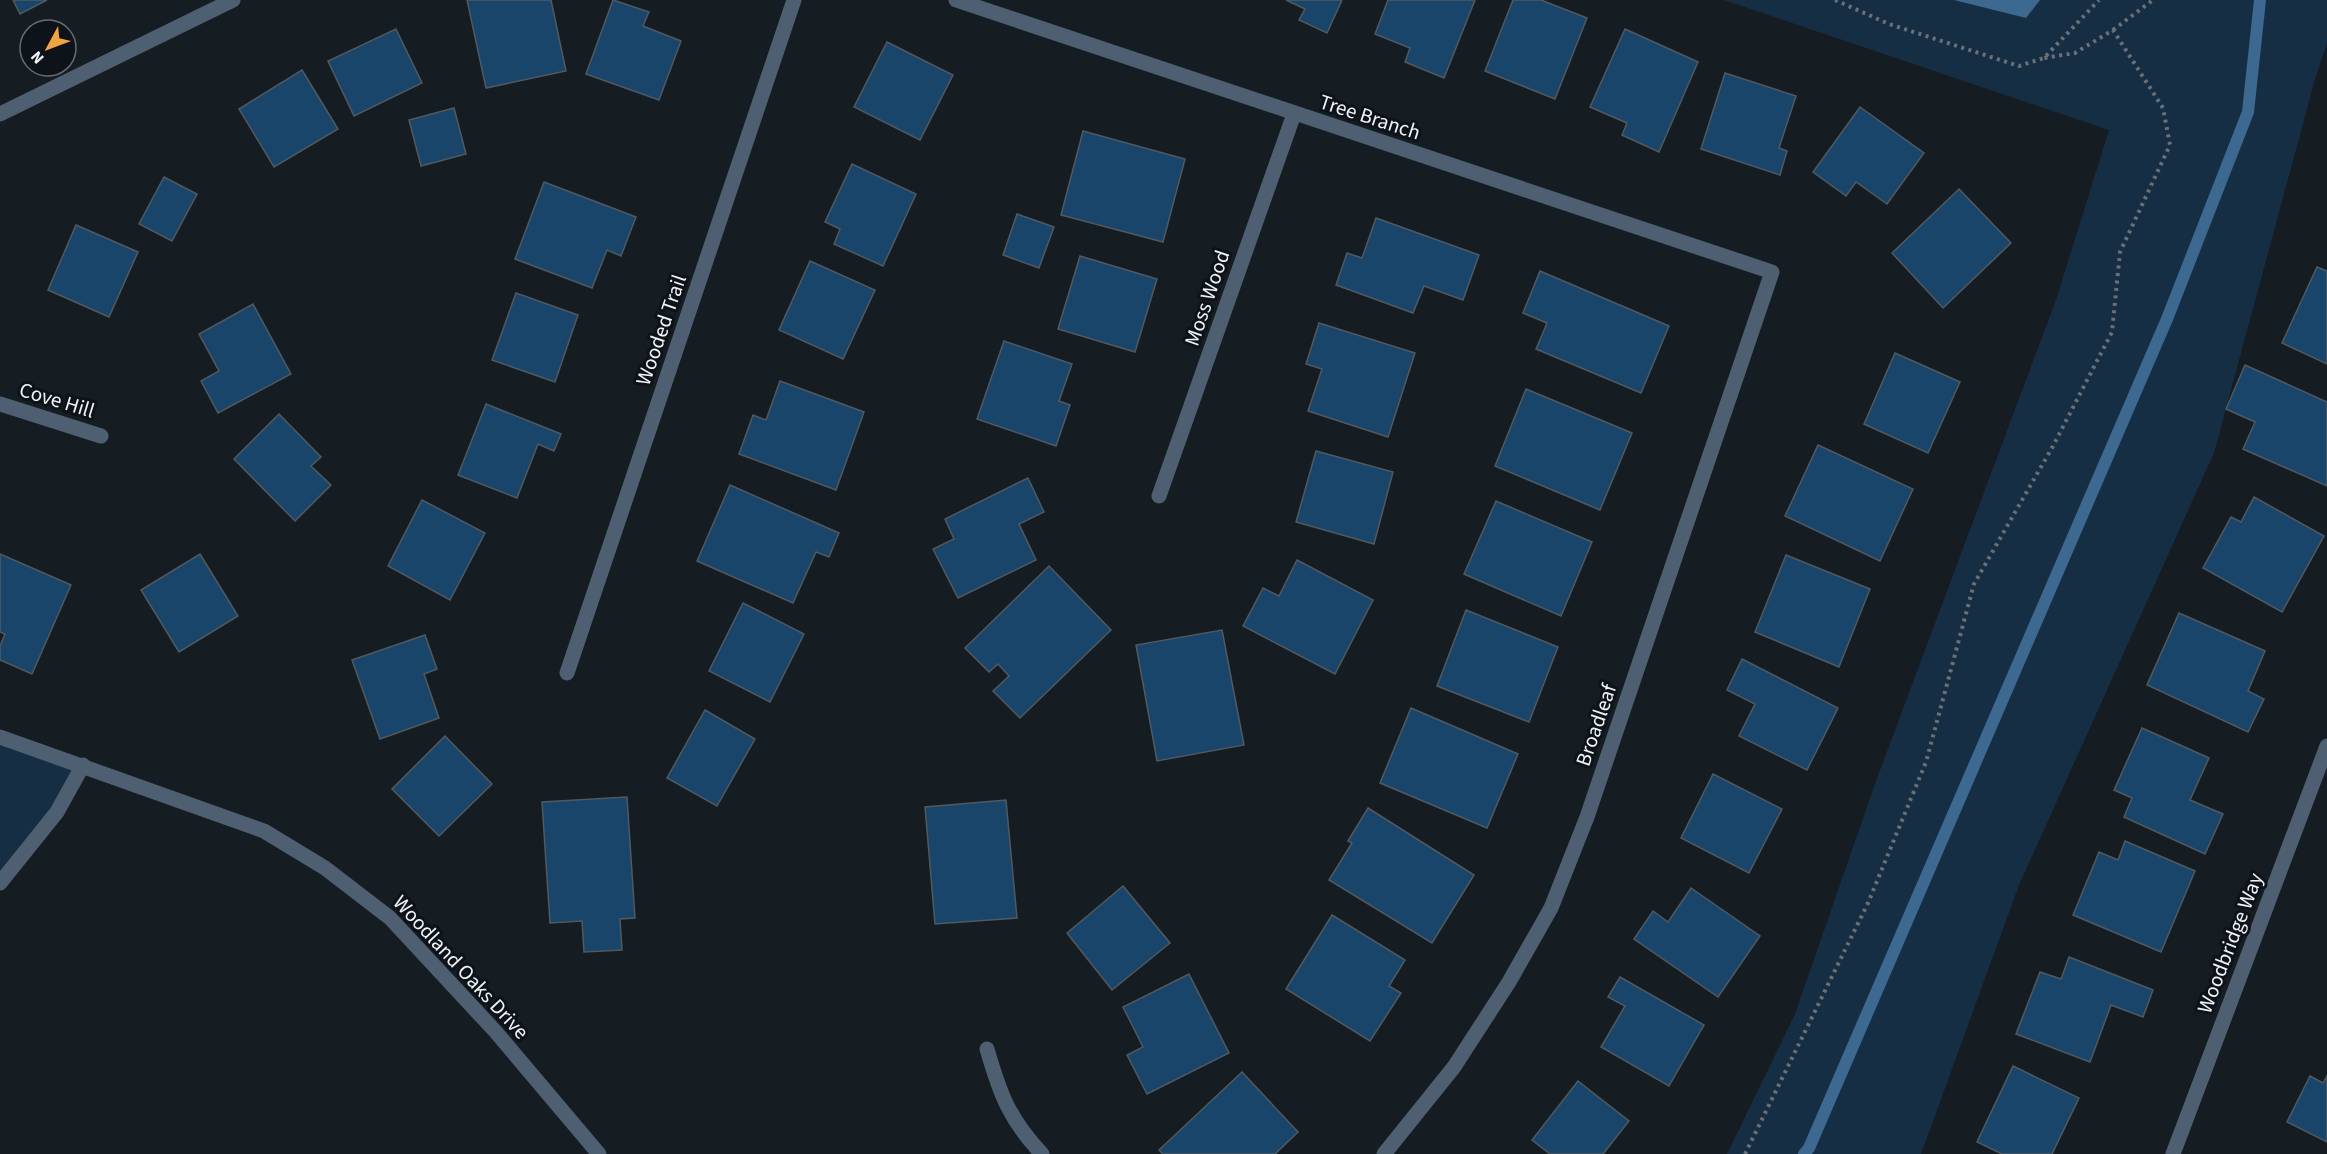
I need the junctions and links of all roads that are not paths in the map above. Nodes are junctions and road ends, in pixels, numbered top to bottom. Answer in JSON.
{"nodes":[{"id":1,"x":233,"y":0,"type":"edge"},
{"id":2,"x":794,"y":0,"type":"edge"},
{"id":3,"x":956,"y":0,"type":"edge"},
{"id":4,"x":0,"y":114,"type":"edge"},
{"id":5,"x":1294,"y":114,"type":"junction"},
{"id":6,"x":1772,"y":272,"type":"joint"},
{"id":7,"x":0,"y":404,"type":"edge"},
{"id":8,"x":101,"y":436,"type":"dead end"},
{"id":9,"x":1159,"y":496,"type":"dead end"},
{"id":10,"x":567,"y":673,"type":"dead end"},
{"id":11,"x":0,"y":737,"type":"edge"},
{"id":12,"x":2327,"y":746,"type":"edge"},
{"id":13,"x":83,"y":765,"type":"junction"},
{"id":14,"x":0,"y":883,"type":"edge"},
{"id":15,"x":987,"y":1049,"type":"dead end"},
{"id":16,"x":599,"y":1154,"type":"edge"},
{"id":17,"x":1042,"y":1154,"type":"edge"},
{"id":18,"x":1384,"y":1154,"type":"edge"},
{"id":19,"x":2173,"y":1154,"type":"edge"}],
"edges":[{"from":1,"to":4,"type":"street"},
{"from":2,"to":10,"type":"street","name":"Wooded Trail"},
{"from":3,"to":5,"type":"street","name":"Tree Branch"},
{"from":5,"to":6,"type":"street","name":"Tree Branch"},
{"from":5,"to":9,"type":"street","name":"Moss Wood"},
{"from":6,"to":18,"type":"street","name":"Broadleaf"},
{"from":7,"to":8,"type":"street","name":"Cove Hill"},
{"from":11,"to":13,"type":"street","name":"Woodland Oaks Drive"},
{"from":12,"to":19,"type":"street","name":"Woodbridge Way"},
{"from":13,"to":14,"type":"street"},
{"from":13,"to":16,"type":"street","name":"Woodland Oaks Drive"},
{"from":15,"to":17,"type":"street"}]}
